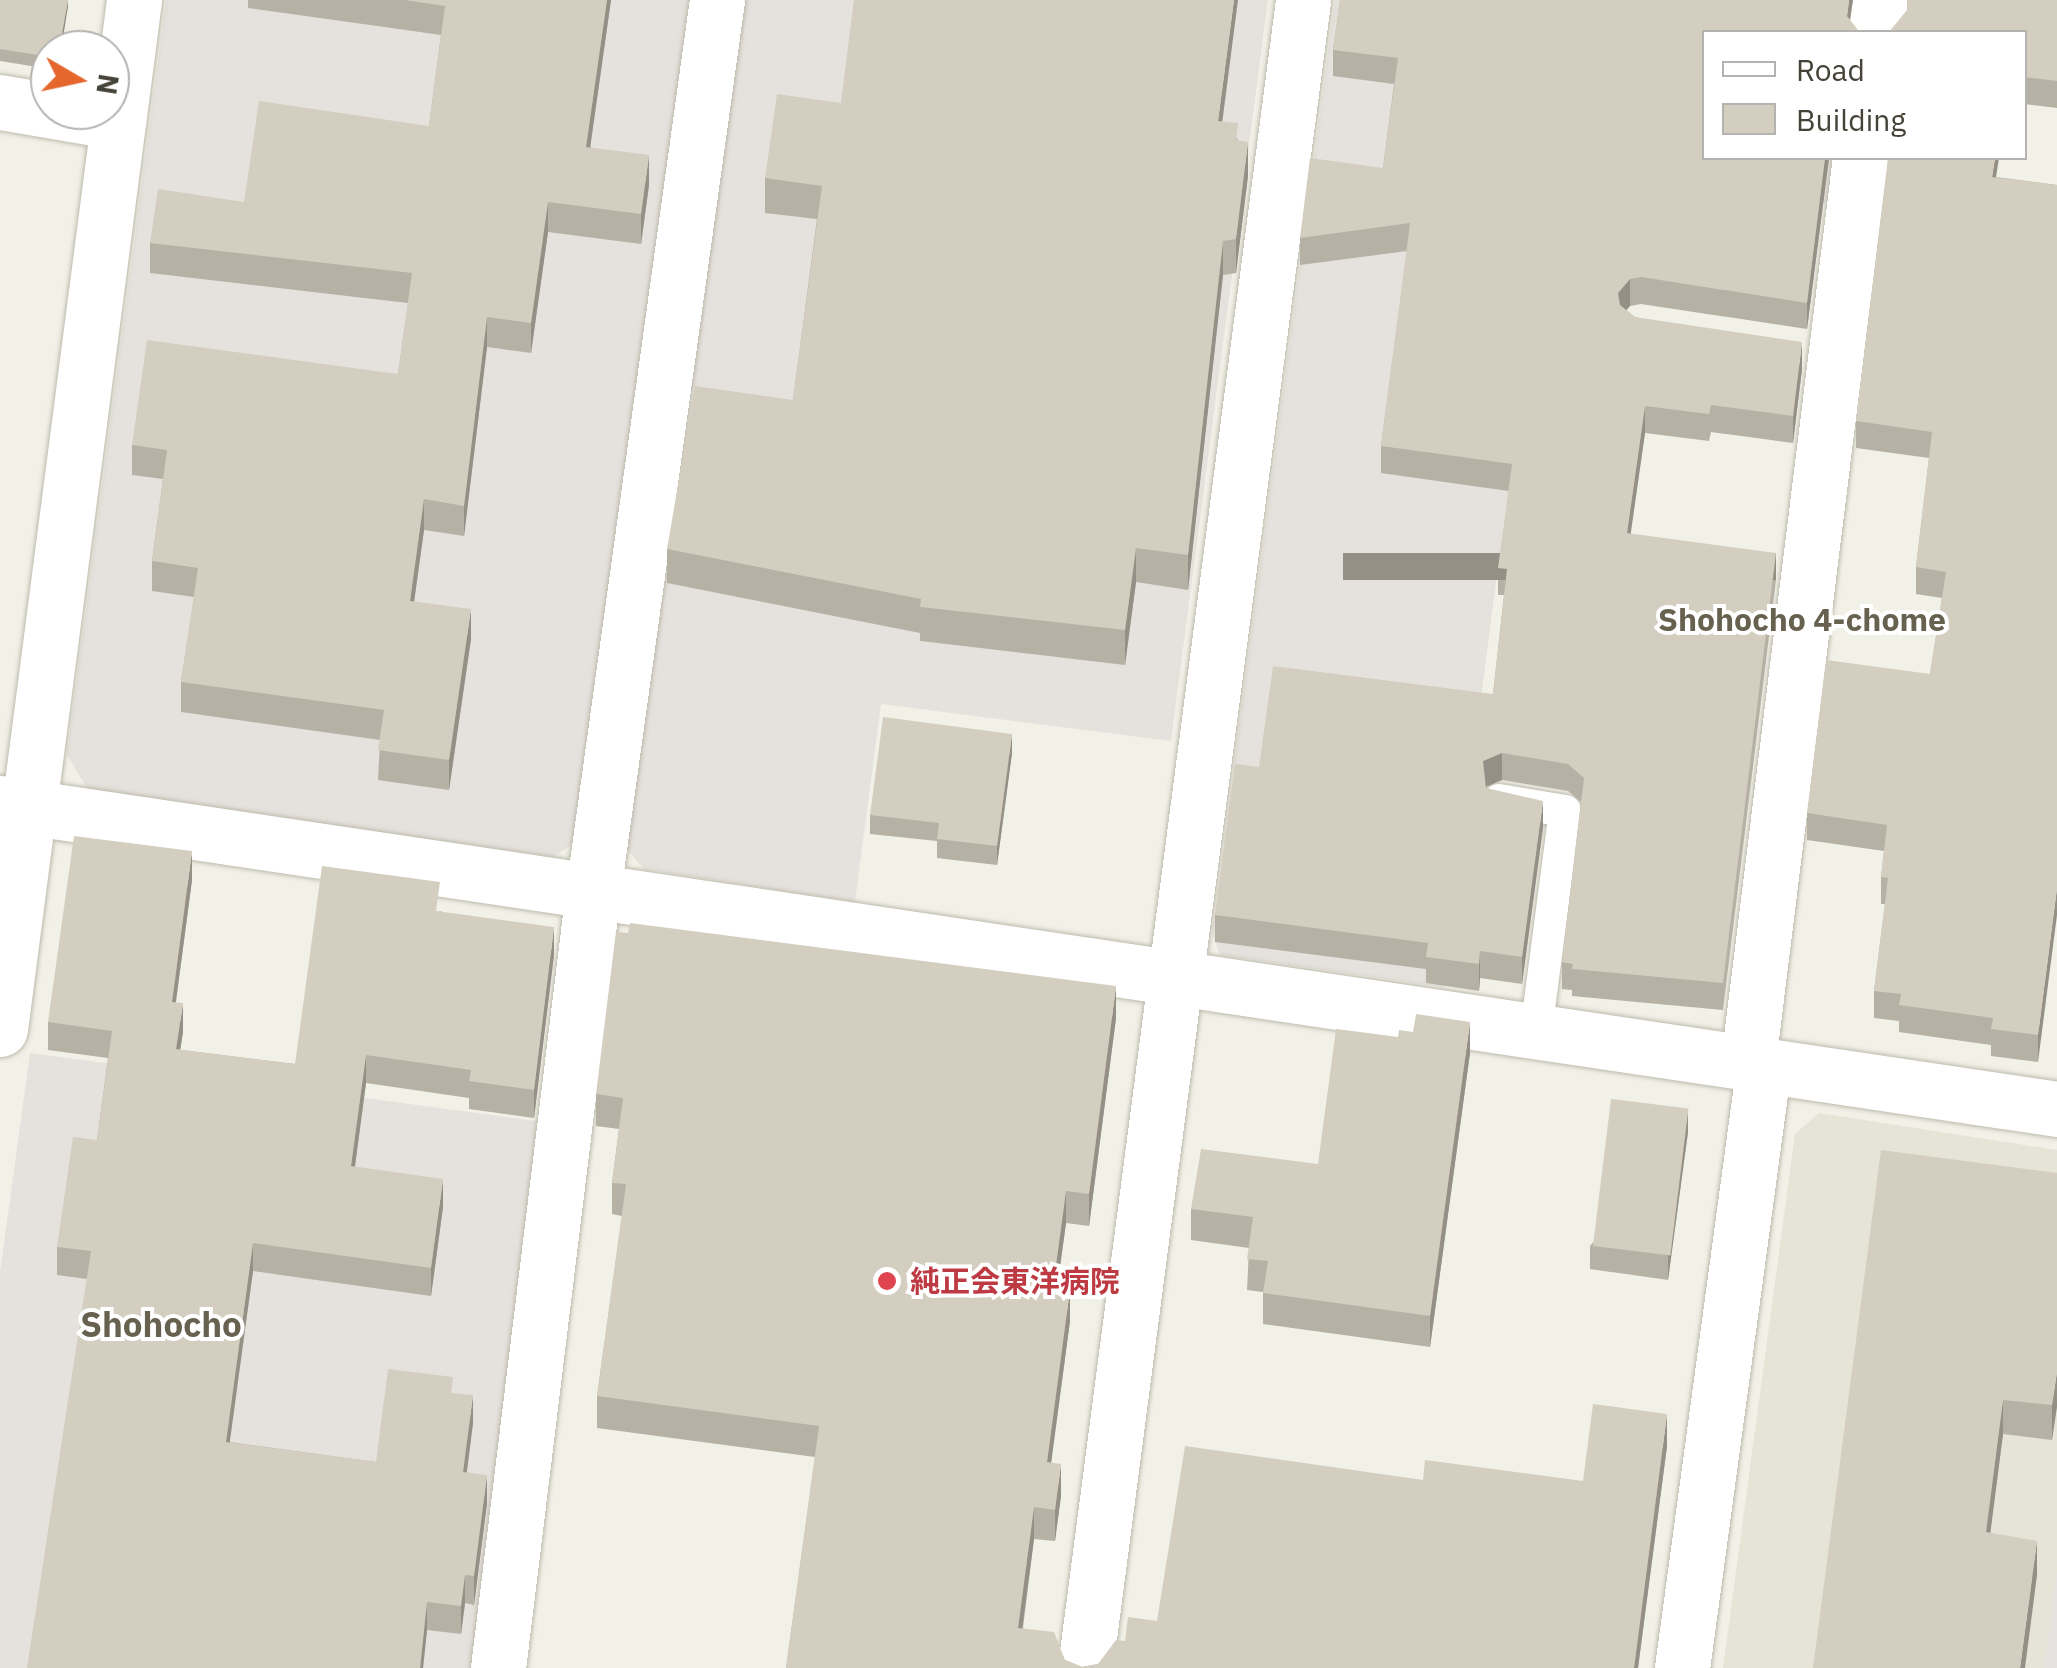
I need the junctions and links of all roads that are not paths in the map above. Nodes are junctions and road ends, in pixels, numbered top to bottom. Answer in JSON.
{"nodes":[{"id":1,"x":134,"y":0,"type":"edge"},
{"id":2,"x":717,"y":0,"type":"edge"},
{"id":3,"x":1303,"y":0,"type":"edge"},
{"id":4,"x":1880,"y":0,"type":"edge"},
{"id":5,"x":130,"y":30,"type":"edge"},
{"id":6,"x":1876,"y":30,"type":"edge"},
{"id":7,"x":0,"y":102,"type":"edge"},
{"id":8,"x":30,"y":107,"type":"edge"},
{"id":9,"x":117,"y":130,"type":"edge"},
{"id":10,"x":1860,"y":160,"type":"edge"},
{"id":11,"x":1499,"y":800,"type":"edge"},
{"id":12,"x":14,"y":805,"type":"edge"},
{"id":13,"x":593,"y":891,"type":"junction"},
{"id":14,"x":1175,"y":977,"type":"junction"},
{"id":15,"x":0,"y":1029,"type":"edge"},
{"id":16,"x":1536,"y":1031,"type":"junction"},
{"id":17,"x":1756,"y":1063,"type":"junction"},
{"id":18,"x":2057,"y":1109,"type":"edge"},
{"id":19,"x":498,"y":1668,"type":"edge"},
{"id":20,"x":1085,"y":1668,"type":"edge"},
{"id":21,"x":1682,"y":1668,"type":"edge"}],
"edges":[{"from":1,"to":5,"type":"street"},
{"from":2,"to":13,"type":"street"},
{"from":3,"to":14,"type":"street"},
{"from":4,"to":6,"type":"street"},
{"from":7,"to":8,"type":"street"},
{"from":9,"to":12,"type":"street"},
{"from":10,"to":17,"type":"street"},
{"from":11,"to":16,"type":"lane"},
{"from":12,"to":13,"type":"street"},
{"from":12,"to":15,"type":"street"},
{"from":13,"to":14,"type":"street"},
{"from":13,"to":19,"type":"street"},
{"from":14,"to":16,"type":"street"},
{"from":14,"to":20,"type":"street"},
{"from":16,"to":17,"type":"street"},
{"from":17,"to":18,"type":"street"},
{"from":17,"to":21,"type":"street"}]}
